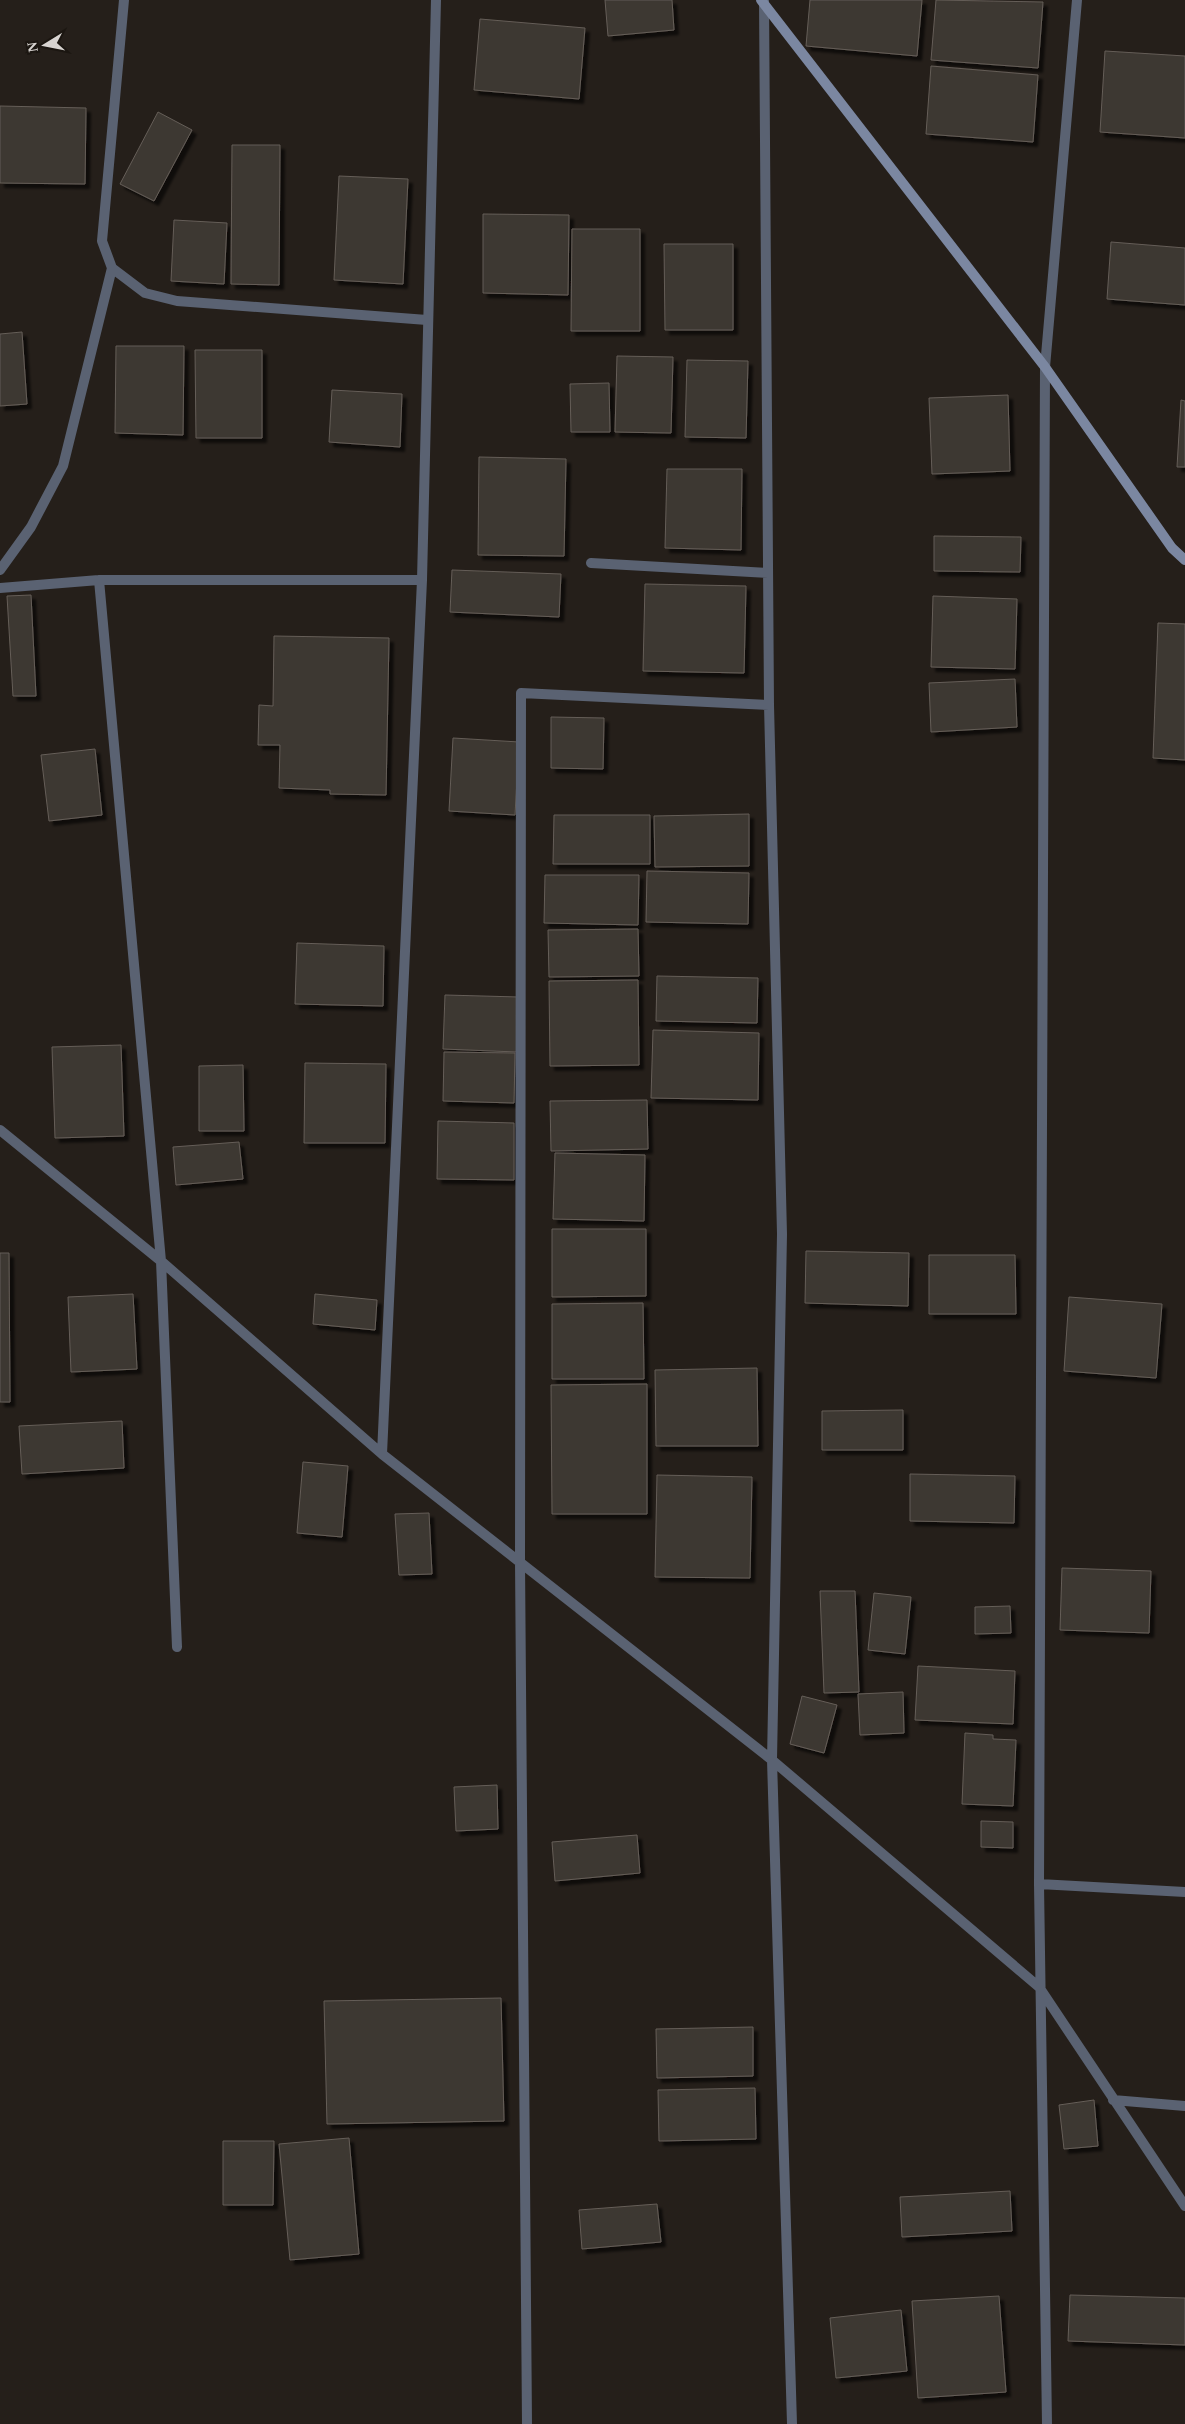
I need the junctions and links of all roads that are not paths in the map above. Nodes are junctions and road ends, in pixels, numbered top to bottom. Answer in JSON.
{"nodes":[{"id":1,"x":124,"y":0,"type":"edge"},
{"id":2,"x":436,"y":0,"type":"edge"},
{"id":3,"x":1077,"y":0,"type":"edge"},
{"id":4,"x":763,"y":2,"type":"edge"},
{"id":5,"x":112,"y":268,"type":"junction"},
{"id":6,"x":426,"y":320,"type":"junction"},
{"id":7,"x":1045,"y":367,"type":"junction"},
{"id":8,"x":1185,"y":560,"type":"edge"},
{"id":9,"x":591,"y":562,"type":"dead end"},
{"id":10,"x":0,"y":570,"type":"edge"},
{"id":11,"x":768,"y":573,"type":"junction"},
{"id":12,"x":99,"y":580,"type":"junction"},
{"id":13,"x":422,"y":580,"type":"junction"},
{"id":14,"x":0,"y":588,"type":"edge"},
{"id":15,"x":769,"y":704,"type":"junction"},
{"id":16,"x":0,"y":1130,"type":"edge"},
{"id":17,"x":161,"y":1261,"type":"junction"},
{"id":18,"x":382,"y":1454,"type":"junction"},
{"id":19,"x":520,"y":1562,"type":"junction"},
{"id":20,"x":177,"y":1647,"type":"dead end"},
{"id":21,"x":772,"y":1760,"type":"junction"},
{"id":22,"x":1039,"y":1884,"type":"junction"},
{"id":23,"x":1185,"y":1892,"type":"edge"},
{"id":24,"x":1039,"y":1986,"type":"junction"},
{"id":25,"x":1113,"y":2100,"type":"junction"},
{"id":26,"x":1185,"y":2106,"type":"edge"},
{"id":27,"x":1185,"y":2206,"type":"edge"},
{"id":28,"x":527,"y":2424,"type":"edge"},
{"id":29,"x":792,"y":2424,"type":"edge"},
{"id":30,"x":1047,"y":2424,"type":"edge"}],
"edges":[{"from":1,"to":5,"type":"street"},
{"from":2,"to":6,"type":"street"},
{"from":3,"to":7,"type":"street"},
{"from":4,"to":7,"type":"street"},
{"from":4,"to":11,"type":"street"},
{"from":5,"to":6,"type":"street"},
{"from":5,"to":10,"type":"street"},
{"from":6,"to":13,"type":"street"},
{"from":7,"to":8,"type":"street"},
{"from":7,"to":22,"type":"street"},
{"from":9,"to":11,"type":"street"},
{"from":11,"to":15,"type":"street"},
{"from":12,"to":13,"type":"street"},
{"from":12,"to":14,"type":"street"},
{"from":12,"to":17,"type":"street"},
{"from":13,"to":18,"type":"street"},
{"from":15,"to":19,"type":"street"},
{"from":15,"to":21,"type":"street"},
{"from":16,"to":17,"type":"street"},
{"from":17,"to":18,"type":"street"},
{"from":17,"to":20,"type":"street"},
{"from":18,"to":19,"type":"street"},
{"from":19,"to":21,"type":"street"},
{"from":19,"to":28,"type":"street"},
{"from":21,"to":24,"type":"street"},
{"from":21,"to":29,"type":"street"},
{"from":22,"to":23,"type":"street"},
{"from":22,"to":24,"type":"street"},
{"from":24,"to":25,"type":"street"},
{"from":24,"to":30,"type":"street"},
{"from":25,"to":26,"type":"street"},
{"from":25,"to":27,"type":"street"}]}
